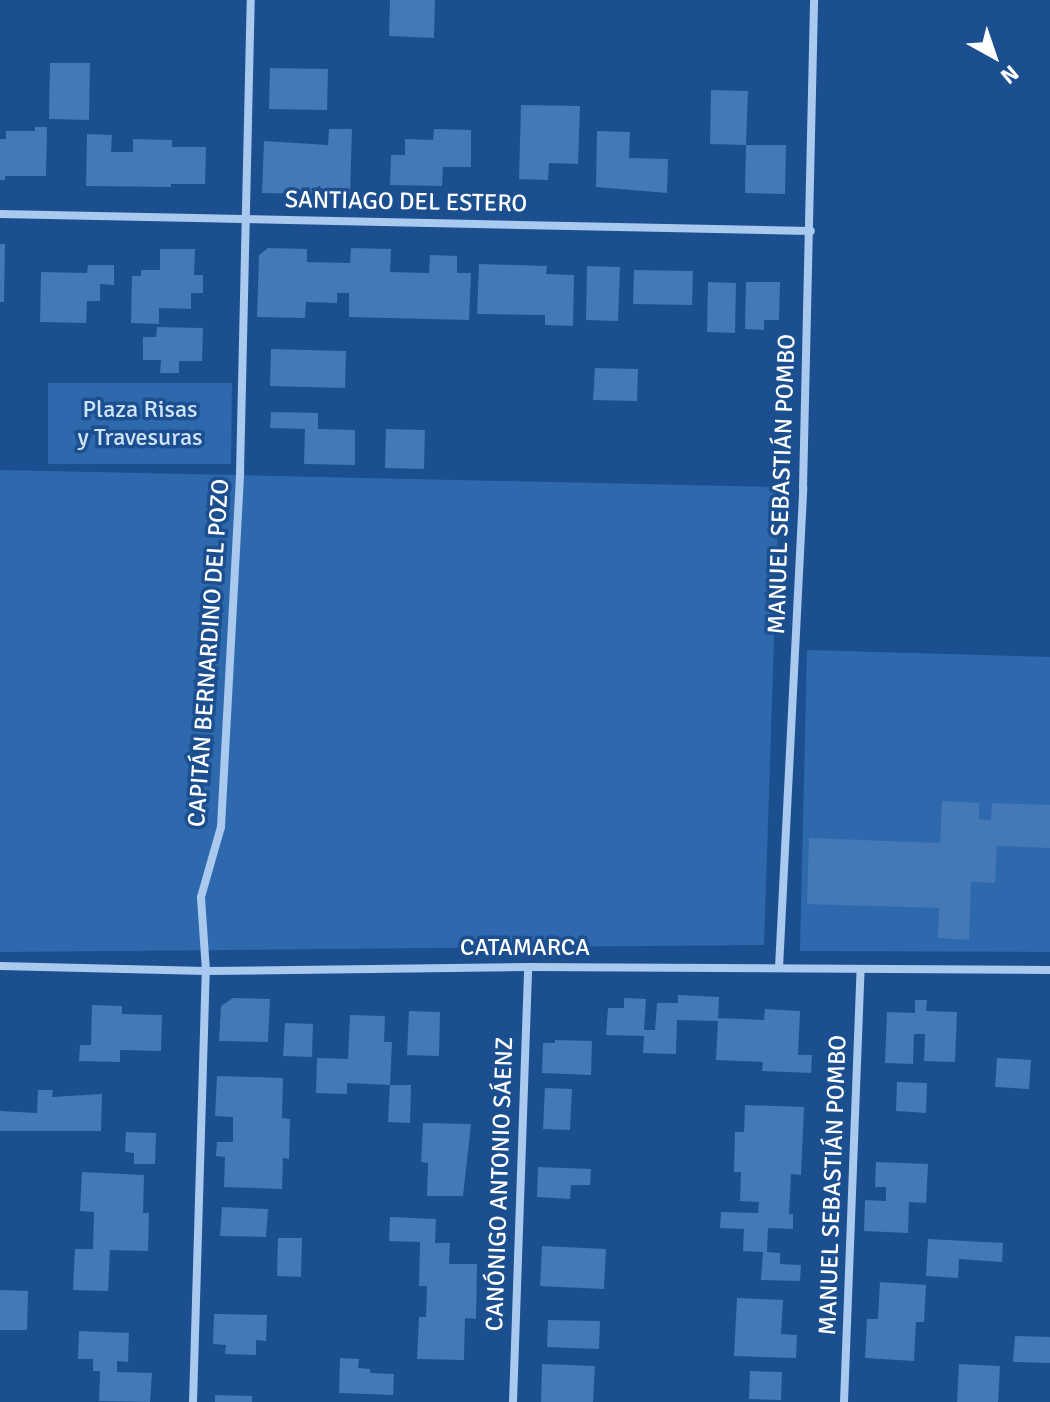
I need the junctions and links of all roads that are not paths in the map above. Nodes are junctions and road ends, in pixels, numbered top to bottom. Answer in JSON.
{"nodes":[{"id":1,"x":251,"y":0,"type":"edge"},
{"id":2,"x":814,"y":0,"type":"edge"},
{"id":3,"x":0,"y":214,"type":"edge"},
{"id":4,"x":246,"y":218,"type":"junction"},
{"id":5,"x":811,"y":231,"type":"junction"},
{"id":6,"x":0,"y":966,"type":"edge"},
{"id":7,"x":528,"y":967,"type":"junction"},
{"id":8,"x":779,"y":968,"type":"junction"},
{"id":9,"x":861,"y":969,"type":"junction"},
{"id":10,"x":1050,"y":970,"type":"edge"},
{"id":11,"x":206,"y":971,"type":"junction"},
{"id":12,"x":193,"y":1402,"type":"edge"},
{"id":13,"x":513,"y":1402,"type":"edge"},
{"id":14,"x":844,"y":1402,"type":"edge"}],
"edges":[{"from":1,"to":4,"type":"street","name":"CAPITÁN BERNARDINO DEL POZO"},
{"from":2,"to":5,"type":"street","name":"MANUEL SEBASTIÁN POMBO"},
{"from":3,"to":4,"type":"street","name":"SANTIAGO DEL ESTERO"},
{"from":4,"to":5,"type":"street","name":"SANTIAGO DEL ESTERO"},
{"from":4,"to":11,"type":"street","name":"CAPITÁN BERNARDINO DEL POZO"},
{"from":5,"to":8,"type":"street","name":"MANUEL SEBASTIÁN POMBO"},
{"from":6,"to":11,"type":"street","name":"CATAMARCA"},
{"from":7,"to":8,"type":"street","name":"CATAMARCA"},
{"from":7,"to":11,"type":"street","name":"CATAMARCA"},
{"from":7,"to":13,"type":"street","name":"CANÓNIGO ANTONIO SÁENZ"},
{"from":8,"to":9,"type":"street","name":"CATAMARCA"},
{"from":9,"to":10,"type":"street","name":"CATAMARCA"},
{"from":9,"to":14,"type":"street","name":"MANUEL SEBASTIÁN POMBO"},
{"from":11,"to":12,"type":"street","name":"CAPITÁN BERNARDINO DEL POZO"}]}
